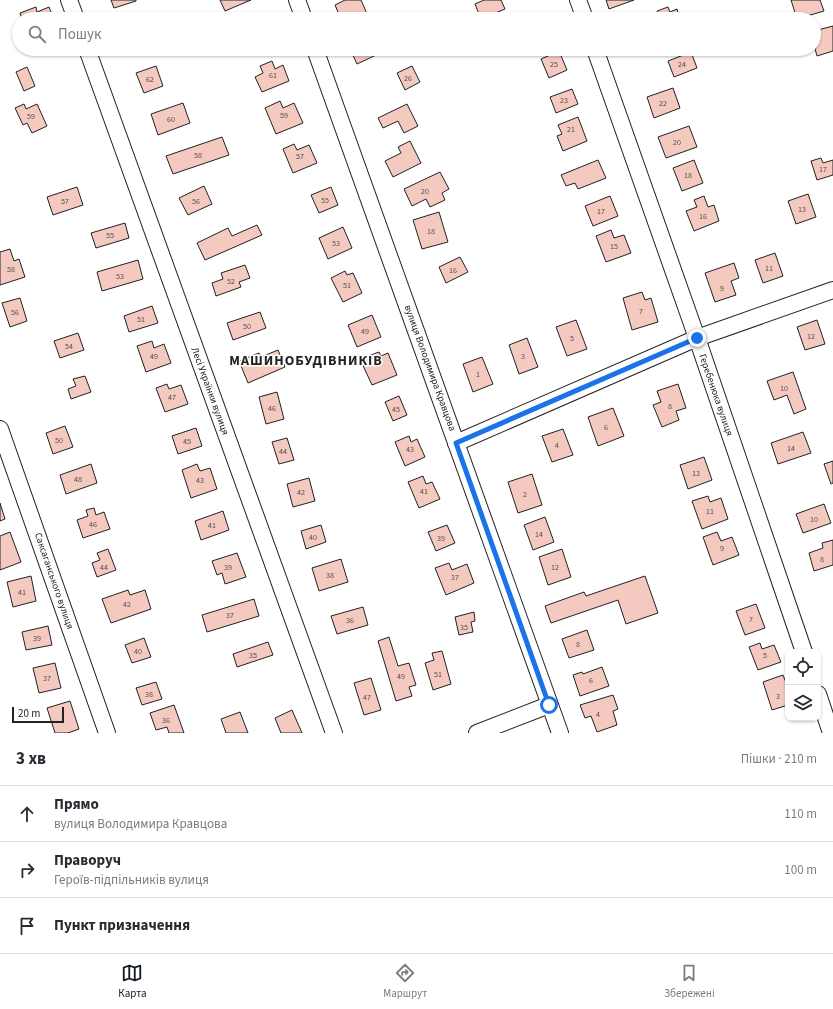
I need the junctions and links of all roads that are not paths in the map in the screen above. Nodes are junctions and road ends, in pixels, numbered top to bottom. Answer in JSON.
{"nodes":[{"id":1,"x":69,"y":0,"type":"edge"},
{"id":2,"x":297,"y":0,"type":"edge"},
{"id":3,"x":578,"y":0,"type":"edge"},
{"id":4,"x":73,"y":12,"type":"edge"},
{"id":5,"x":301,"y":12,"type":"edge"},
{"id":6,"x":582,"y":12,"type":"edge"},
{"id":7,"x":90,"y":56,"type":"edge"},
{"id":8,"x":318,"y":56,"type":"edge"},
{"id":9,"x":597,"y":56,"type":"edge"},
{"id":10,"x":833,"y":290,"type":"edge"},
{"id":11,"x":697,"y":338,"type":"junction"},
{"id":12,"x":0,"y":429,"type":"edge"},
{"id":13,"x":456,"y":443,"type":"junction"},
{"id":14,"x":803,"y":649,"type":"edge"},
{"id":15,"x":821,"y":703,"type":"edge"},
{"id":16,"x":549,"y":705,"type":"junction"},
{"id":17,"x":107,"y":733,"type":"edge"},
{"id":18,"x":334,"y":733,"type":"edge"},
{"id":19,"x":477,"y":733,"type":"edge"},
{"id":20,"x":560,"y":733,"type":"edge"},
{"id":21,"x":831,"y":733,"type":"edge"}],
"edges":[{"from":1,"to":4,"type":"street"},
{"from":2,"to":5,"type":"street"},
{"from":3,"to":6,"type":"street"},
{"from":7,"to":18,"type":"street","name":"Лесі Українки вулиця"},
{"from":8,"to":13,"type":"street","name":"вулиця Володимира Кравцова"},
{"from":9,"to":11,"type":"street","name":"Геребенюка вулиця"},
{"from":10,"to":11,"type":"street"},
{"from":11,"to":13,"type":"street"},
{"from":11,"to":14,"type":"street","name":"Геребенюка вулиця"},
{"from":12,"to":17,"type":"street","name":"Саксаганського вулиця"},
{"from":13,"to":16,"type":"street","name":"вулиця Володимира Кравцова"},
{"from":15,"to":21,"type":"street"},
{"from":16,"to":19,"type":"street"},
{"from":16,"to":20,"type":"street","name":"вулиця Володимира Кравцова"}]}
